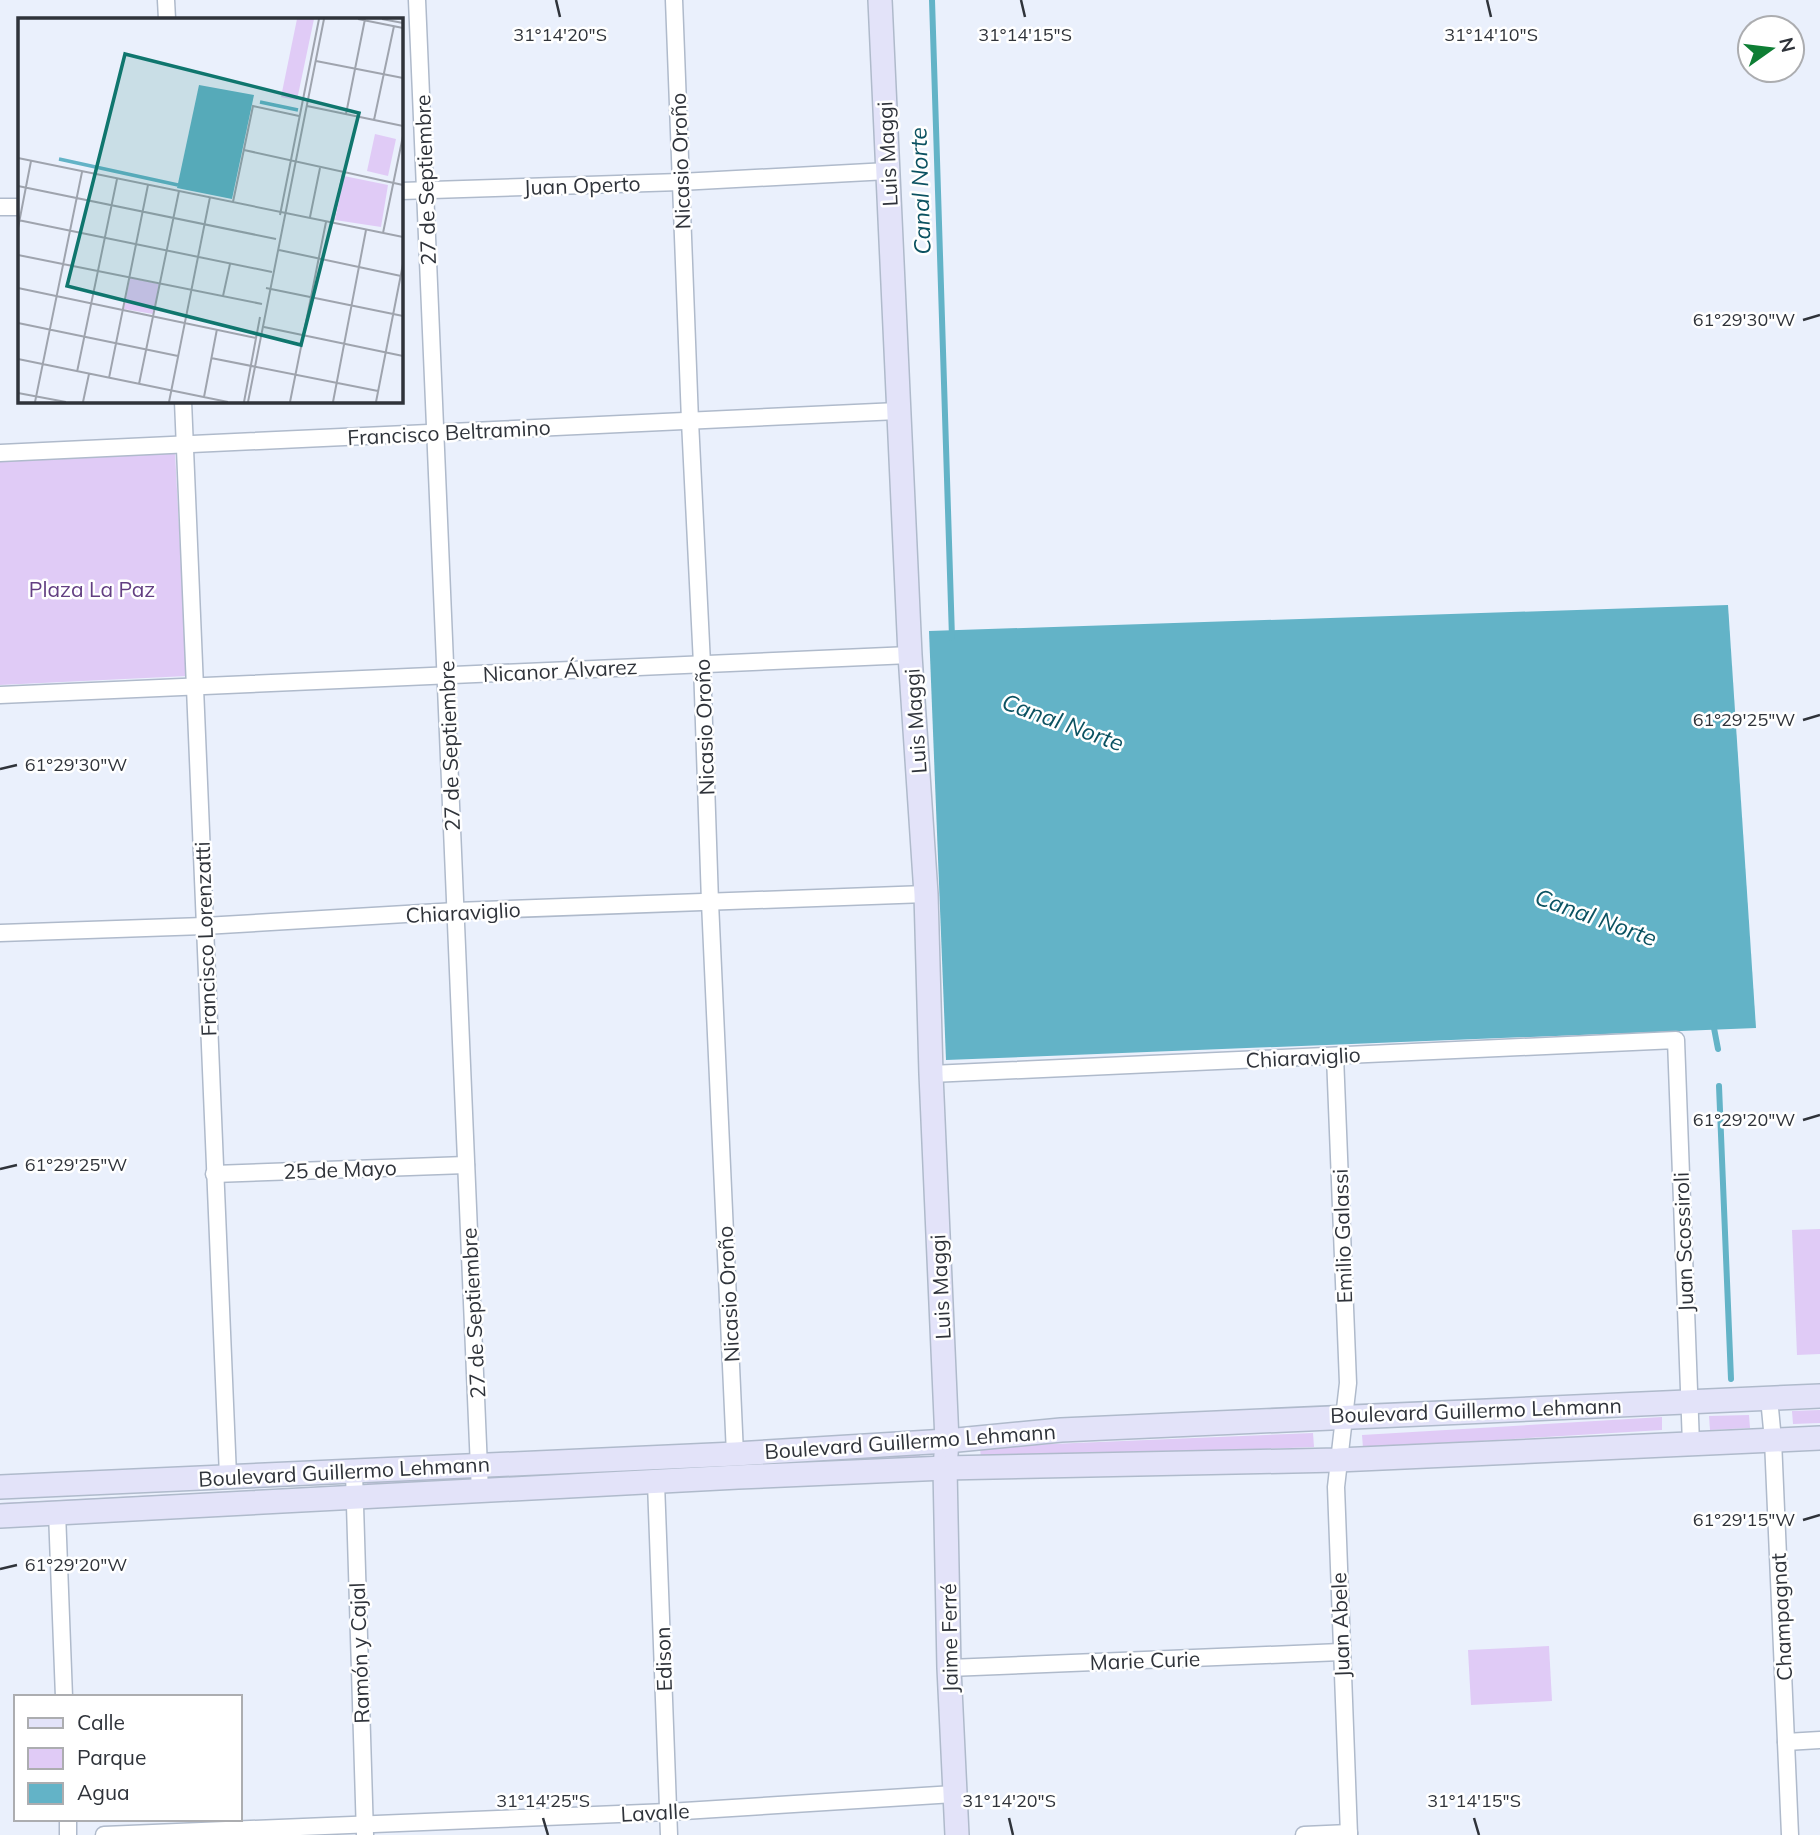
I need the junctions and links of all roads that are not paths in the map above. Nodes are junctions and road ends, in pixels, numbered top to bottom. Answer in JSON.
{"nodes":[{"id":1,"x":166,"y":0,"type":"edge"},
{"id":2,"x":417,"y":0,"type":"edge"},
{"id":3,"x":674,"y":0,"type":"edge"},
{"id":4,"x":880,"y":0,"type":"edge"},
{"id":5,"x":167,"y":18,"type":"edge"},
{"id":6,"x":888,"y":171,"type":"junction"},
{"id":7,"x":680,"y":182,"type":"junction"},
{"id":8,"x":402,"y":191,"type":"edge"},
{"id":9,"x":425,"y":191,"type":"junction"},
{"id":10,"x":18,"y":206,"type":"edge"},
{"id":11,"x":0,"y":207,"type":"edge"},
{"id":12,"x":183,"y":402,"type":"edge"},
{"id":13,"x":898,"y":411,"type":"junction"},
{"id":14,"x":690,"y":421,"type":"junction"},
{"id":15,"x":435,"y":432,"type":"junction"},
{"id":16,"x":184,"y":444,"type":"junction"},
{"id":17,"x":0,"y":453,"type":"edge"},
{"id":18,"x":910,"y":655,"type":"junction"},
{"id":19,"x":702,"y":664,"type":"junction"},
{"id":20,"x":446,"y":676,"type":"junction"},
{"id":21,"x":194,"y":686,"type":"junction"},
{"id":22,"x":0,"y":695,"type":"edge"},
{"id":23,"x":926,"y":894,"type":"junction"},
{"id":24,"x":710,"y":902,"type":"junction"},
{"id":25,"x":456,"y":911,"type":"junction"},
{"id":26,"x":204,"y":926,"type":"junction"},
{"id":27,"x":0,"y":933,"type":"edge"},
{"id":28,"x":1676,"y":1040,"type":"joint"},
{"id":29,"x":1335,"y":1056,"type":"junction"},
{"id":30,"x":931,"y":1074,"type":"junction"},
{"id":31,"x":466,"y":1165,"type":"junction"},
{"id":32,"x":214,"y":1174,"type":"junction"},
{"id":33,"x":1820,"y":1396,"type":"edge"},
{"id":34,"x":1769,"y":1398,"type":"junction"},
{"id":35,"x":1689,"y":1401,"type":"junction"},
{"id":36,"x":1345,"y":1416,"type":"junction"},
{"id":37,"x":1820,"y":1438,"type":"edge"},
{"id":38,"x":1773,"y":1440,"type":"junction"},
{"id":39,"x":947,"y":1441,"type":"junction"},
{"id":40,"x":1691,"y":1444,"type":"junction"},
{"id":41,"x":736,"y":1454,"type":"junction"},
{"id":42,"x":1338,"y":1460,"type":"junction"},
{"id":43,"x":480,"y":1465,"type":"junction"},
{"id":44,"x":945,"y":1468,"type":"junction"},
{"id":45,"x":354,"y":1472,"type":"junction"},
{"id":46,"x":228,"y":1476,"type":"junction"},
{"id":47,"x":656,"y":1483,"type":"junction"},
{"id":48,"x":0,"y":1487,"type":"edge"},
{"id":49,"x":481,"y":1492,"type":"junction"},
{"id":50,"x":354,"y":1498,"type":"junction"},
{"id":51,"x":57,"y":1512,"type":"junction"},
{"id":52,"x":0,"y":1516,"type":"edge"},
{"id":53,"x":1340,"y":1652,"type":"junction"},
{"id":54,"x":949,"y":1668,"type":"junction"},
{"id":55,"x":64,"y":1695,"type":"edge"},
{"id":56,"x":1820,"y":1740,"type":"edge"},
{"id":57,"x":1786,"y":1742,"type":"junction"},
{"id":58,"x":954,"y":1794,"type":"junction"},
{"id":59,"x":668,"y":1812,"type":"junction"},
{"id":60,"x":365,"y":1829,"type":"edge"},
{"id":61,"x":1349,"y":1834,"type":"edge"},
{"id":62,"x":104,"y":1835,"type":"edge"},
{"id":63,"x":669,"y":1835,"type":"edge"},
{"id":64,"x":957,"y":1835,"type":"edge"},
{"id":65,"x":1304,"y":1835,"type":"edge"},
{"id":66,"x":1790,"y":1835,"type":"edge"}],
"edges":[{"from":1,"to":5,"type":"street"},
{"from":2,"to":9,"type":"street","name":"27 de Septiembre"},
{"from":3,"to":7,"type":"street","name":"Nicasio Oroño"},
{"from":4,"to":6,"type":"main road","name":"Luis Maggi"},
{"from":6,"to":7,"type":"street","name":"Juan Operto"},
{"from":6,"to":13,"type":"main road","name":"Luis Maggi"},
{"from":7,"to":9,"type":"street","name":"Juan Operto"},
{"from":7,"to":14,"type":"street","name":"Nicasio Oroño"},
{"from":8,"to":9,"type":"street","name":"Juan Operto"},
{"from":9,"to":15,"type":"street","name":"27 de Septiembre"},
{"from":10,"to":11,"type":"street"},
{"from":12,"to":16,"type":"street","name":"Francisco Lorenzatti"},
{"from":13,"to":14,"type":"street","name":"Francisco Beltramino"},
{"from":13,"to":18,"type":"main road","name":"Luis Maggi"},
{"from":14,"to":15,"type":"street","name":"Francisco Beltramino"},
{"from":14,"to":19,"type":"street","name":"Nicasio Oroño"},
{"from":15,"to":16,"type":"street","name":"Francisco Beltramino"},
{"from":15,"to":20,"type":"street","name":"27 de Septiembre"},
{"from":16,"to":17,"type":"street","name":"Francisco Beltramino"},
{"from":16,"to":21,"type":"street","name":"Francisco Lorenzatti"},
{"from":18,"to":19,"type":"street","name":"Nicanor Álvarez"},
{"from":18,"to":23,"type":"main road","name":"Luis Maggi"},
{"from":19,"to":20,"type":"street","name":"Nicanor Álvarez"},
{"from":19,"to":24,"type":"street","name":"Nicasio Oroño"},
{"from":20,"to":21,"type":"street","name":"Nicanor Álvarez"},
{"from":20,"to":25,"type":"street","name":"27 de Septiembre"},
{"from":21,"to":22,"type":"street","name":"Nicanor Álvarez"},
{"from":21,"to":26,"type":"street","name":"Francisco Lorenzatti"},
{"from":23,"to":24,"type":"street","name":"Chiaraviglio"},
{"from":23,"to":30,"type":"main road","name":"Luis Maggi"},
{"from":24,"to":25,"type":"street","name":"Chiaraviglio"},
{"from":24,"to":41,"type":"street","name":"Nicasio Oroño"},
{"from":25,"to":26,"type":"street","name":"Chiaraviglio"},
{"from":25,"to":31,"type":"street","name":"27 de Septiembre"},
{"from":26,"to":27,"type":"street","name":"Chiaraviglio"},
{"from":26,"to":32,"type":"street","name":"Francisco Lorenzatti"},
{"from":28,"to":29,"type":"street","name":"Chiaraviglio"},
{"from":28,"to":35,"type":"street","name":"Juan Scossiroli"},
{"from":29,"to":30,"type":"street","name":"Chiaraviglio"},
{"from":29,"to":36,"type":"street","name":"Emilio Galassi"},
{"from":30,"to":39,"type":"main road","name":"Luis Maggi"},
{"from":31,"to":32,"type":"street","name":"25 de Mayo"},
{"from":31,"to":43,"type":"street","name":"27 de Septiembre"},
{"from":32,"to":46,"type":"street","name":"Francisco Lorenzatti"},
{"from":33,"to":34,"type":"main road","name":"Boulevard Guillermo Lehmann"},
{"from":34,"to":35,"type":"main road","name":"Boulevard Guillermo Lehmann"},
{"from":34,"to":38,"type":"street","name":"Champagnat"},
{"from":35,"to":36,"type":"main road","name":"Boulevard Guillermo Lehmann"},
{"from":35,"to":40,"type":"street","name":"Juan Scossiroli"},
{"from":36,"to":39,"type":"main road","name":"Boulevard Guillermo Lehmann"},
{"from":36,"to":42,"type":"street","name":"Juan Abele"},
{"from":37,"to":38,"type":"main road","name":"Boulevard Guillermo Lehmann"},
{"from":38,"to":40,"type":"main road","name":"Boulevard Guillermo Lehmann"},
{"from":38,"to":57,"type":"street","name":"Champagnat"},
{"from":39,"to":41,"type":"main road","name":"Boulevard Guillermo Lehmann"},
{"from":39,"to":44,"type":"main road","name":"Jaime Ferré"},
{"from":40,"to":42,"type":"main road","name":"Boulevard Guillermo Lehmann"},
{"from":41,"to":43,"type":"main road","name":"Boulevard Guillermo Lehmann"},
{"from":42,"to":44,"type":"main road","name":"Boulevard Guillermo Lehmann"},
{"from":42,"to":53,"type":"street","name":"Juan Abele"},
{"from":43,"to":45,"type":"main road","name":"Boulevard Guillermo Lehmann"},
{"from":43,"to":49,"type":"street","name":"27 de Septiembre"},
{"from":44,"to":47,"type":"main road","name":"Boulevard Guillermo Lehmann"},
{"from":44,"to":54,"type":"main road","name":"Jaime Ferré"},
{"from":45,"to":46,"type":"main road","name":"Boulevard Guillermo Lehmann"},
{"from":45,"to":50,"type":"street","name":"Ramón y Cajal"},
{"from":46,"to":48,"type":"main road","name":"Boulevard Guillermo Lehmann"},
{"from":47,"to":49,"type":"main road","name":"Boulevard Guillermo Lehmann"},
{"from":47,"to":59,"type":"street","name":"Edison"},
{"from":49,"to":50,"type":"main road","name":"Boulevard Guillermo Lehmann"},
{"from":50,"to":51,"type":"main road","name":"Boulevard Guillermo Lehmann"},
{"from":50,"to":60,"type":"street","name":"Ramón y Cajal"},
{"from":51,"to":52,"type":"main road","name":"Boulevard Guillermo Lehmann"},
{"from":51,"to":55,"type":"street"},
{"from":53,"to":54,"type":"street","name":"Marie Curie"},
{"from":53,"to":61,"type":"street","name":"Juan Abele"},
{"from":54,"to":58,"type":"main road","name":"Jaime Ferré"},
{"from":56,"to":57,"type":"street"},
{"from":57,"to":66,"type":"street","name":"Champagnat"},
{"from":58,"to":59,"type":"street","name":"Lavalle"},
{"from":58,"to":64,"type":"main road","name":"Jaime Ferré"},
{"from":59,"to":60,"type":"street","name":"Lavalle"},
{"from":59,"to":63,"type":"street","name":"Edison"},
{"from":60,"to":62,"type":"street","name":"Lavalle"},
{"from":61,"to":65,"type":"street"}]}
